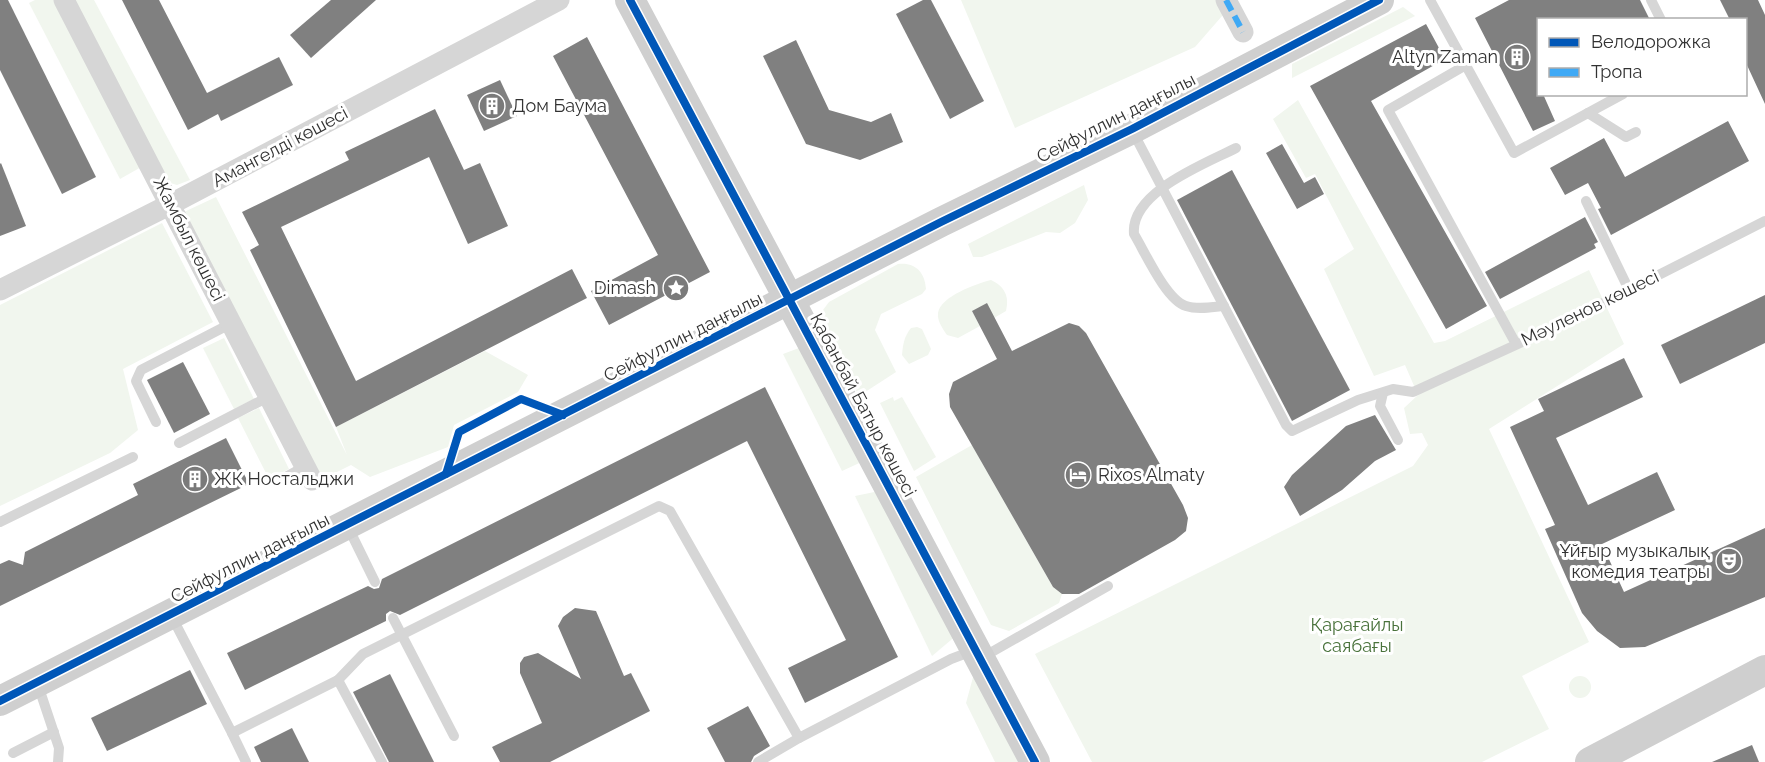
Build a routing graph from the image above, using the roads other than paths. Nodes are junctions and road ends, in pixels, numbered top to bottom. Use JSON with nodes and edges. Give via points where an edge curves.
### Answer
{"nodes":[{"id":1,"x":64,"y":0,"type":"edge"},
{"id":2,"x":559,"y":0,"type":"edge"},
{"id":3,"x":630,"y":0,"type":"edge"},
{"id":4,"x":1226,"y":0,"type":"edge"},
{"id":5,"x":1379,"y":0,"type":"edge"},
{"id":6,"x":1430,"y":0,"type":"edge"},
{"id":7,"x":1651,"y":0,"type":"edge"},
{"id":8,"x":1660,"y":18,"type":"edge"},
{"id":9,"x":1243,"y":32,"type":"dead end"},
{"id":10,"x":1466,"y":65,"type":"junction"},
{"id":11,"x":1619,"y":96,"type":"edge"},
{"id":12,"x":1588,"y":113,"type":"junction"},
{"id":13,"x":1132,"y":129,"type":"junction"},
{"id":14,"x":1636,"y":132,"type":"dead end"},
{"id":15,"x":1236,"y":148,"type":"dead end"},
{"id":16,"x":1162,"y":188,"type":"junction"},
{"id":17,"x":1586,"y":201,"type":"dead end"},
{"id":18,"x":171,"y":204,"type":"junction"},
{"id":19,"x":1765,"y":221,"type":"edge"},
{"id":20,"x":0,"y":290,"type":"edge"},
{"id":21,"x":1629,"y":290,"type":"junction"},
{"id":22,"x":790,"y":299,"type":"junction"},
{"id":23,"x":1224,"y":306,"type":"junction"},
{"id":24,"x":232,"y":323,"type":"junction"},
{"id":25,"x":1516,"y":344,"type":"junction"},
{"id":26,"x":1383,"y":393,"type":"junction"},
{"id":27,"x":270,"y":396,"type":"junction"},
{"id":28,"x":156,"y":422,"type":"dead end"},
{"id":29,"x":1398,"y":440,"type":"dead end"},
{"id":30,"x":180,"y":443,"type":"dead end"},
{"id":31,"x":133,"y":457,"type":"dead end"},
{"id":32,"x":309,"y":473,"type":"joint"},
{"id":33,"x":284,"y":478,"type":"dead end"},
{"id":34,"x":0,"y":522,"type":"edge"},
{"id":35,"x":347,"y":525,"type":"junction"},
{"id":36,"x":375,"y":582,"type":"dead end"},
{"id":37,"x":1108,"y":586,"type":"dead end"},
{"id":38,"x":171,"y":615,"type":"junction"},
{"id":39,"x":393,"y":618,"type":"dead end"},
{"id":40,"x":401,"y":635,"type":"junction"},
{"id":41,"x":978,"y":654,"type":"junction"},
{"id":42,"x":1765,"y":670,"type":"edge"},
{"id":43,"x":338,"y":680,"type":"junction"},
{"id":44,"x":38,"y":682,"type":"junction"},
{"id":45,"x":0,"y":701,"type":"edge"},
{"id":46,"x":54,"y":732,"type":"junction"},
{"id":47,"x":232,"y":733,"type":"junction"},
{"id":48,"x":454,"y":736,"type":"dead end"},
{"id":49,"x":799,"y":738,"type":"junction"},
{"id":50,"x":13,"y":753,"type":"dead end"},
{"id":51,"x":58,"y":762,"type":"edge"},
{"id":52,"x":246,"y":762,"type":"edge"},
{"id":53,"x":382,"y":762,"type":"edge"},
{"id":54,"x":758,"y":762,"type":"edge"},
{"id":55,"x":1035,"y":762,"type":"edge"},
{"id":56,"x":1590,"y":762,"type":"edge"}],
"edges":[{"from":1,"to":18,"type":"street","name":"Жамбыл көшесі"},
{"from":2,"to":18,"type":"street","name":"Амангелді көшесі"},
{"from":3,"to":22,"type":"main road","name":"Қабанбай Батыр көшесі"},
{"from":4,"to":9,"type":"street"},
{"from":5,"to":13,"type":"main road","name":"Сейфуллин даңғылы"},
{"from":6,"to":10,"type":"lane"},
{"from":7,"to":8,"type":"lane"},
{"from":10,"to":12,"type":"lane","via":[[1514,153]]},
{"from":10,"to":25,"type":"lane","via":[[1388,110]]},
{"from":11,"to":12,"type":"lane"},
{"from":12,"to":14,"type":"lane","via":[[1626,137]]},
{"from":13,"to":16,"type":"lane"},
{"from":13,"to":22,"type":"main road","name":"Сейфуллин даңғылы"},
{"from":15,"to":16,"type":"lane"},
{"from":16,"to":23,"type":"lane"},
{"from":16,"to":23,"type":"lane","via":[[1138,211],[1134,234],[1168,292],[1179,303],[1201,308]]},
{"from":17,"to":21,"type":"lane"},
{"from":18,"to":20,"type":"street","name":"Амангелді көшесі"},
{"from":18,"to":24,"type":"street","name":"Жамбыл көшесі"},
{"from":19,"to":21,"type":"lane","name":"Мәуленов көшесі"},
{"from":21,"to":25,"type":"lane","name":"Мәуленов көшесі"},
{"from":22,"to":35,"type":"main road","name":"Сейфуллин даңғылы"},
{"from":22,"to":41,"type":"main road","name":"Қабанбай Батыр көшесі"},
{"from":23,"to":26,"type":"lane","via":[[1289,429],[1296,430],[1348,403]]},
{"from":24,"to":27,"type":"street","name":"Жамбыл көшесі"},
{"from":24,"to":28,"type":"lane","via":[[141,370],[136,381]]},
{"from":25,"to":26,"type":"lane","name":"Мәуленов көшесі","via":[[1413,392],[1394,389]]},
{"from":26,"to":29,"type":"lane","via":[[1380,406]]},
{"from":27,"to":30,"type":"lane"},
{"from":27,"to":32,"type":"street","name":"Жамбыл көшесі"},
{"from":31,"to":34,"type":"lane"},
{"from":32,"to":33,"type":"lane"},
{"from":35,"to":36,"type":"lane"},
{"from":35,"to":38,"type":"main road","name":"Сейфуллин даңғылы"},
{"from":37,"to":41,"type":"lane"},
{"from":38,"to":44,"type":"main road","name":"Сейфуллин даңғылы"},
{"from":38,"to":47,"type":"lane"},
{"from":39,"to":40,"type":"lane"},
{"from":40,"to":43,"type":"lane","via":[[363,654]]},
{"from":40,"to":48,"type":"lane"},
{"from":40,"to":49,"type":"lane","via":[[665,507]]},
{"from":41,"to":49,"type":"lane","via":[[951,658]]},
{"from":41,"to":55,"type":"main road","name":"Қабанбай Батыр көшесі"},
{"from":42,"to":56,"type":"main road"},
{"from":43,"to":47,"type":"lane"},
{"from":43,"to":53,"type":"lane"},
{"from":44,"to":45,"type":"main road","name":"Сейфуллин даңғылы"},
{"from":44,"to":46,"type":"lane"},
{"from":46,"to":50,"type":"lane"},
{"from":46,"to":51,"type":"lane"},
{"from":47,"to":52,"type":"lane"},
{"from":49,"to":54,"type":"lane"}]}
